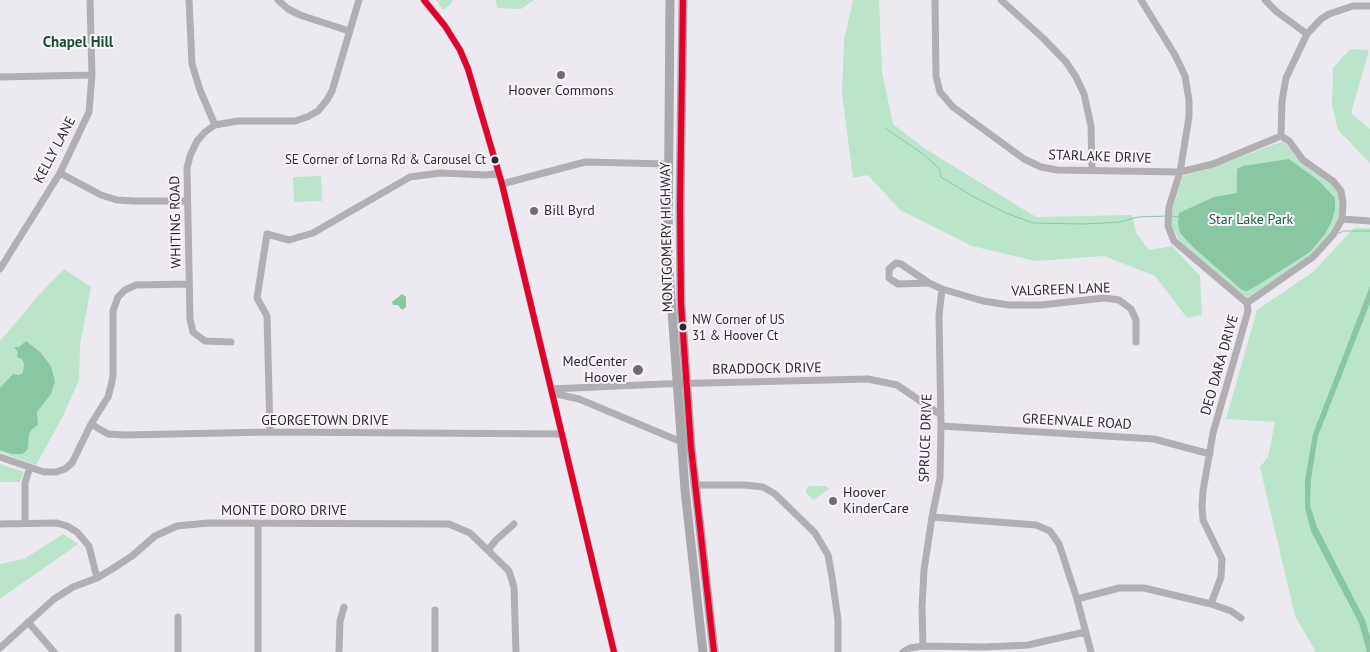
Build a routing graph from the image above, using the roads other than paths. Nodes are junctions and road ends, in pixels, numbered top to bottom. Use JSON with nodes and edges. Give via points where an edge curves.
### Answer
{"nodes":[{"id":1,"x":90,"y":0,"type":"edge"},
{"id":2,"x":190,"y":0,"type":"edge"},
{"id":3,"x":278,"y":0,"type":"edge"},
{"id":4,"x":359,"y":0,"type":"edge"},
{"id":5,"x":424,"y":0,"type":"edge"},
{"id":6,"x":670,"y":0,"type":"edge"},
{"id":7,"x":683,"y":0,"type":"edge"},
{"id":8,"x":935,"y":0,"type":"edge"},
{"id":9,"x":1001,"y":0,"type":"edge"},
{"id":10,"x":1141,"y":0,"type":"edge"},
{"id":11,"x":1265,"y":0,"type":"edge"},
{"id":12,"x":1370,"y":6,"type":"edge"},
{"id":13,"x":349,"y":31,"type":"junction"},
{"id":14,"x":1307,"y":34,"type":"junction"},
{"id":15,"x":92,"y":75,"type":"junction"},
{"id":16,"x":0,"y":77,"type":"edge"},
{"id":17,"x":215,"y":125,"type":"junction"},
{"id":18,"x":1281,"y":136,"type":"junction"},
{"id":19,"x":668,"y":164,"type":"junction"},
{"id":20,"x":1092,"y":170,"type":"junction"},
{"id":21,"x":1180,"y":172,"type":"junction"},
{"id":22,"x":60,"y":173,"type":"junction"},
{"id":23,"x":499,"y":173,"type":"junction"},
{"id":24,"x":502,"y":184,"type":"junction"},
{"id":25,"x":187,"y":201,"type":"junction"},
{"id":26,"x":1342,"y":219,"type":"junction"},
{"id":27,"x":1370,"y":221,"type":"edge"},
{"id":28,"x":0,"y":269,"type":"edge"},
{"id":29,"x":928,"y":283,"type":"junction"},
{"id":30,"x":189,"y":284,"type":"junction"},
{"id":31,"x":942,"y":289,"type":"junction"},
{"id":32,"x":1248,"y":303,"type":"junction"},
{"id":33,"x":231,"y":342,"type":"dead end"},
{"id":34,"x":1136,"y":342,"type":"dead end"},
{"id":35,"x":676,"y":383,"type":"junction"},
{"id":36,"x":687,"y":383,"type":"junction"},
{"id":37,"x":551,"y":391,"type":"junction"},
{"id":38,"x":941,"y":415,"type":"junction"},
{"id":39,"x":92,"y":424,"type":"junction"},
{"id":40,"x":941,"y":426,"type":"junction"},
{"id":41,"x":270,"y":432,"type":"junction"},
{"id":42,"x":561,"y":434,"type":"junction"},
{"id":43,"x":680,"y":441,"type":"junction"},
{"id":44,"x":691,"y":447,"type":"junction"},
{"id":45,"x":1210,"y":454,"type":"junction"},
{"id":46,"x":0,"y":457,"type":"edge"},
{"id":47,"x":30,"y":467,"type":"junction"},
{"id":48,"x":696,"y":485,"type":"junction"},
{"id":49,"x":932,"y":517,"type":"junction"},
{"id":50,"x":25,"y":523,"type":"junction"},
{"id":51,"x":0,"y":524,"type":"edge"},
{"id":52,"x":258,"y":524,"type":"junction"},
{"id":53,"x":514,"y":524,"type":"dead end"},
{"id":54,"x":488,"y":550,"type":"junction"},
{"id":55,"x":97,"y":578,"type":"junction"},
{"id":56,"x":1077,"y":599,"type":"junction"},
{"id":57,"x":1211,"y":604,"type":"junction"},
{"id":58,"x":344,"y":607,"type":"dead end"},
{"id":59,"x":435,"y":610,"type":"dead end"},
{"id":60,"x":178,"y":617,"type":"dead end"},
{"id":61,"x":1241,"y":618,"type":"dead end"},
{"id":62,"x":28,"y":622,"type":"junction"},
{"id":63,"x":1085,"y":632,"type":"junction"},
{"id":64,"x":923,"y":646,"type":"junction"},
{"id":65,"x":0,"y":648,"type":"edge"},
{"id":66,"x":955,"y":649,"type":"edge"},
{"id":67,"x":54,"y":652,"type":"edge"},
{"id":68,"x":178,"y":652,"type":"edge"},
{"id":69,"x":258,"y":652,"type":"edge"},
{"id":70,"x":339,"y":652,"type":"edge"},
{"id":71,"x":435,"y":652,"type":"edge"},
{"id":72,"x":516,"y":652,"type":"edge"},
{"id":73,"x":614,"y":652,"type":"edge"},
{"id":74,"x":702,"y":652,"type":"edge"},
{"id":75,"x":714,"y":652,"type":"edge"},
{"id":76,"x":838,"y":652,"type":"edge"},
{"id":77,"x":903,"y":652,"type":"edge"},
{"id":78,"x":1091,"y":652,"type":"edge"}],
"edges":[{"from":1,"to":15,"type":"street","name":"KELLY LANE"},
{"from":2,"to":17,"type":"street","via":[[192,64]]},
{"from":3,"to":13,"type":"street","via":[[300,15]]},
{"from":4,"to":13,"type":"street"},
{"from":5,"to":23,"type":"street","via":[[445,26],[467,64]]},
{"from":6,"to":19,"type":"main road","name":"MONTGOMERY HIGHWAY"},
{"from":7,"to":36,"type":"main road","name":"MONTGOMERY HIGHWAY","via":[[680,216],[681,304]]},
{"from":8,"to":20,"type":"street","name":"STARLAKE DRIVE","via":[[936,76],[940,92],[953,107],[1024,159],[1041,167]]},
{"from":9,"to":20,"type":"street","via":[[1044,39],[1076,77],[1084,94],[1091,126]]},
{"from":10,"to":21,"type":"street","via":[[1185,76],[1189,117]]},
{"from":11,"to":14,"type":"street"},
{"from":12,"to":14,"type":"street","via":[[1353,6],[1329,14]]},
{"from":13,"to":17,"type":"street","via":[[332,91],[318,111],[294,120],[238,121]]},
{"from":14,"to":18,"type":"street","via":[[1286,78]]},
{"from":15,"to":16,"type":"street"},
{"from":15,"to":22,"type":"street","name":"KELLY LANE","via":[[89,112]]},
{"from":17,"to":25,"type":"street","name":"WHITING ROAD","via":[[201,136],[190,156]]},
{"from":18,"to":21,"type":"street","name":"STARLAKE DRIVE","via":[[1213,164]]},
{"from":18,"to":26,"type":"street","via":[[1289,141],[1303,160],[1332,180],[1341,191]]},
{"from":19,"to":24,"type":"street","via":[[585,162]]},
{"from":19,"to":35,"type":"main road","name":"MONTGOMERY HIGHWAY","via":[[668,256]]},
{"from":20,"to":21,"type":"street","name":"STARLAKE DRIVE"},
{"from":21,"to":32,"type":"street","via":[[1169,207],[1168,226],[1174,242]]},
{"from":22,"to":25,"type":"street","via":[[100,195],[117,200]]},
{"from":22,"to":28,"type":"street","name":"KELLY LANE"},
{"from":23,"to":24,"type":"street"},
{"from":23,"to":41,"type":"street","via":[[440,173],[410,177],[313,233],[290,240],[267,234],[257,298],[267,316]]},
{"from":24,"to":37,"type":"street"},
{"from":25,"to":30,"type":"street","name":"WHITING ROAD"},
{"from":26,"to":27,"type":"street"},
{"from":26,"to":32,"type":"street","name":"DEO DARA DRIVE","via":[[1333,235],[1313,257]]},
{"from":29,"to":29,"type":"street","name":"VALGREEN LANE","via":[[901,264],[889,269],[890,278],[898,284]]},
{"from":29,"to":31,"type":"street","name":"VALGREEN LANE"},
{"from":30,"to":33,"type":"street","name":"WHITING ROAD","via":[[193,332],[205,341]]},
{"from":30,"to":39,"type":"street","via":[[136,285],[118,297],[113,311],[111,386]]},
{"from":31,"to":34,"type":"street","name":"VALGREEN LANE","via":[[1009,305],[1104,298],[1119,300],[1131,309],[1136,320]]},
{"from":31,"to":38,"type":"street","name":"SPRUCE DRIVE","via":[[938,316]]},
{"from":32,"to":45,"type":"street","name":"DEO DARA DRIVE"},
{"from":35,"to":36,"type":"street","name":"BRADDOCK DRIVE"},
{"from":35,"to":37,"type":"street","name":"BRADDOCK DRIVE"},
{"from":35,"to":43,"type":"main road","name":"MONTGOMERY HIGHWAY"},
{"from":36,"to":38,"type":"street","name":"BRADDOCK DRIVE","via":[[868,379],[897,385]]},
{"from":36,"to":44,"type":"main road","name":"MONTGOMERY HIGHWAY"},
{"from":37,"to":42,"type":"street"},
{"from":37,"to":43,"type":"street","via":[[584,401]]},
{"from":38,"to":40,"type":"street","name":"SPRUCE DRIVE"},
{"from":39,"to":41,"type":"street","name":"GEORGETOWN DRIVE","via":[[108,434],[125,436]]},
{"from":39,"to":47,"type":"street","via":[[65,469],[44,472]]},
{"from":40,"to":45,"type":"street","name":"GREENVALE ROAD","via":[[1154,439]]},
{"from":40,"to":49,"type":"street","name":"SPRUCE DRIVE","via":[[940,478]]},
{"from":41,"to":42,"type":"street","name":"GEORGETOWN DRIVE"},
{"from":42,"to":73,"type":"street"},
{"from":43,"to":44,"type":"street"},
{"from":43,"to":74,"type":"main road","name":"MONTGOMERY HIGHWAY"},
{"from":44,"to":48,"type":"main road","name":"MONTGOMERY HIGHWAY"},
{"from":45,"to":57,"type":"street","name":"DEO DARA DRIVE","via":[[1203,520],[1220,555],[1222,570]]},
{"from":46,"to":47,"type":"street"},
{"from":47,"to":50,"type":"street","via":[[25,483]]},
{"from":48,"to":75,"type":"main road","name":"MONTGOMERY HIGHWAY"},
{"from":48,"to":76,"type":"street","via":[[763,487],[815,533],[826,550],[831,570],[838,620]]},
{"from":49,"to":56,"type":"street","via":[[1046,528],[1059,544]]},
{"from":49,"to":64,"type":"street","name":"SPRUCE DRIVE","via":[[924,570]]},
{"from":50,"to":51,"type":"street"},
{"from":50,"to":55,"type":"street","via":[[57,523],[77,532],[89,546]]},
{"from":52,"to":54,"type":"street","name":"MONTE DORO DRIVE","via":[[449,524],[470,533]]},
{"from":52,"to":55,"type":"street","name":"MONTE DORO DRIVE","via":[[177,526],[155,536],[132,556]]},
{"from":52,"to":69,"type":"street"},
{"from":53,"to":54,"type":"street"},
{"from":54,"to":72,"type":"street","name":"MONTE DORO DRIVE","via":[[509,572],[514,587]]},
{"from":55,"to":62,"type":"street","name":"MONTE DORO DRIVE","via":[[54,599]]},
{"from":56,"to":57,"type":"street","via":[[1118,588],[1144,588]]},
{"from":56,"to":63,"type":"street"},
{"from":57,"to":61,"type":"street"},
{"from":58,"to":70,"type":"street"},
{"from":59,"to":71,"type":"street"},
{"from":60,"to":68,"type":"street"},
{"from":62,"to":65,"type":"street","name":"MONTE DORO DRIVE"},
{"from":62,"to":67,"type":"street"},
{"from":63,"to":66,"type":"street","via":[[1028,645]]},
{"from":63,"to":78,"type":"street"},
{"from":64,"to":66,"type":"street"},
{"from":64,"to":77,"type":"street"}]}
